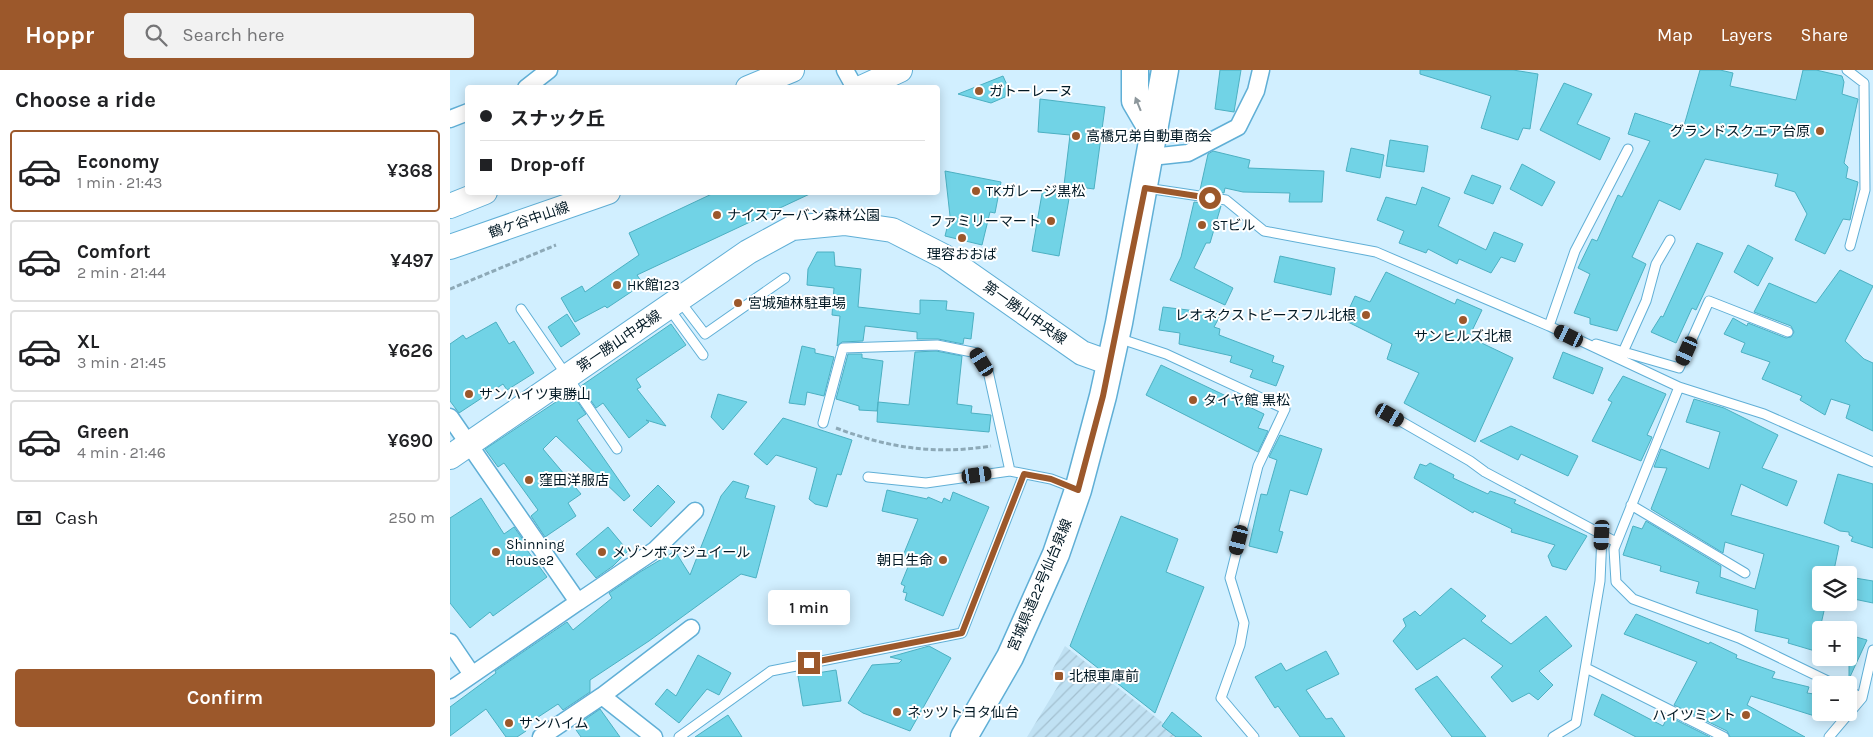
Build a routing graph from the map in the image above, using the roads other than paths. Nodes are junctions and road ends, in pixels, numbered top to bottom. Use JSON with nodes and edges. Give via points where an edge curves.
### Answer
{"nodes":[{"id":1,"x":549,"y":70,"type":"edge"},
{"id":2,"x":792,"y":70,"type":"edge"},
{"id":3,"x":845,"y":70,"type":"edge"},
{"id":4,"x":900,"y":70,"type":"edge"},
{"id":5,"x":1135,"y":70,"type":"edge"},
{"id":6,"x":1166,"y":70,"type":"edge"},
{"id":7,"x":1261,"y":70,"type":"edge"},
{"id":8,"x":1847,"y":70,"type":"edge"},
{"id":9,"x":530,"y":85,"type":"edge"},
{"id":10,"x":755,"y":85,"type":"edge"},
{"id":11,"x":853,"y":85,"type":"edge"},
{"id":12,"x":867,"y":85,"type":"edge"},
{"id":13,"x":465,"y":113,"type":"edge"},
{"id":14,"x":450,"y":119,"type":"edge"},
{"id":15,"x":1153,"y":146,"type":"junction"},
{"id":16,"x":1628,"y":149,"type":"dead end"},
{"id":17,"x":1145,"y":188,"type":"junction"},
{"id":18,"x":478,"y":195,"type":"edge"},
{"id":19,"x":599,"y":195,"type":"edge"},
{"id":20,"x":450,"y":206,"type":"edge"},
{"id":21,"x":1670,"y":240,"type":"dead end"},
{"id":22,"x":1850,"y":246,"type":"dead end"},
{"id":23,"x":450,"y":247,"type":"edge"},
{"id":24,"x":784,"y":278,"type":"dead end"},
{"id":25,"x":673,"y":303,"type":"junction"},
{"id":26,"x":521,"y":309,"type":"dead end"},
{"id":27,"x":1549,"y":326,"type":"junction"},
{"id":28,"x":1788,"y":332,"type":"dead end"},
{"id":29,"x":1569,"y":336,"type":"junction"},
{"id":30,"x":1115,"y":337,"type":"junction"},
{"id":31,"x":1623,"y":352,"type":"junction"},
{"id":32,"x":703,"y":355,"type":"dead end"},
{"id":33,"x":1110,"y":363,"type":"junction"},
{"id":34,"x":567,"y":376,"type":"junction"},
{"id":35,"x":1679,"y":387,"type":"junction"},
{"id":36,"x":1390,"y":415,"type":"dead end"},
{"id":37,"x":450,"y":417,"type":"edge"},
{"id":38,"x":823,"y":423,"type":"road end"},
{"id":39,"x":617,"y":449,"type":"dead end"},
{"id":40,"x":459,"y":451,"type":"edge"},
{"id":41,"x":1873,"y":462,"type":"edge"},
{"id":42,"x":1010,"y":471,"type":"junction"},
{"id":43,"x":1024,"y":474,"type":"junction"},
{"id":44,"x":868,"y":477,"type":"dead end"},
{"id":45,"x":1078,"y":490,"type":"junction"},
{"id":46,"x":1631,"y":505,"type":"junction"},
{"id":47,"x":695,"y":511,"type":"dead end"},
{"id":48,"x":1602,"y":535,"type":"junction"},
{"id":49,"x":1616,"y":542,"type":"junction"},
{"id":50,"x":1745,"y":573,"type":"dead end"},
{"id":51,"x":578,"y":602,"type":"junction"},
{"id":52,"x":691,"y":628,"type":"dead end"},
{"id":53,"x":450,"y":642,"type":"edge"},
{"id":54,"x":1873,"y":650,"type":"edge"},
{"id":55,"x":1586,"y":668,"type":"junction"},
{"id":56,"x":471,"y":673,"type":"junction"},
{"id":57,"x":1817,"y":676,"type":"edge"},
{"id":58,"x":450,"y":690,"type":"edge"},
{"id":59,"x":1857,"y":695,"type":"edge"},
{"id":60,"x":602,"y":696,"type":"junction"},
{"id":61,"x":1862,"y":698,"type":"junction"},
{"id":62,"x":541,"y":737,"type":"edge"},
{"id":63,"x":654,"y":737,"type":"edge"},
{"id":64,"x":679,"y":737,"type":"edge"},
{"id":65,"x":964,"y":737,"type":"edge"},
{"id":66,"x":1254,"y":737,"type":"edge"},
{"id":67,"x":1553,"y":737,"type":"edge"},
{"id":68,"x":1724,"y":737,"type":"edge"},
{"id":69,"x":1830,"y":737,"type":"edge"}],
"edges":[{"from":1,"to":9,"type":"street"},
{"from":2,"to":10,"type":"street"},
{"from":3,"to":11,"type":"street"},
{"from":4,"to":12,"type":"street"},
{"from":15,"to":5,"type":"main road","one_way":true,"via":[[1135,102]]},
{"from":6,"to":15,"type":"main road","name":"宮城県道22号仙台泉線"},
{"from":7,"to":15,"type":"street","via":[[1256,92],[1238,127],[1188,153]]},
{"from":8,"to":22,"type":"lane","via":[[1864,83],[1865,190]]},
{"from":13,"to":14,"type":"street"},
{"from":15,"to":17,"type":"main road","name":"宮城県道22号仙台泉線"},
{"from":16,"to":27,"type":"lane","via":[[1575,251]]},
{"from":17,"to":27,"type":"lane","via":[[1226,200],[1264,230],[1376,252]]},
{"from":17,"to":30,"type":"main road","name":"宮城県道22号仙台泉線"},
{"from":18,"to":20,"type":"street"},
{"from":19,"to":23,"type":"street","name":"鶴ケ谷中山線"},
{"from":21,"to":31,"type":"lane","via":[[1656,264],[1646,300]]},
{"from":24,"to":25,"type":"lane","via":[[705,334]]},
{"from":25,"to":32,"type":"lane"},
{"from":25,"to":33,"type":"street","name":"第一勝山中央線","via":[[748,252],[792,228],[844,222],[892,230],[945,257],[1082,353]]},
{"from":25,"to":34,"type":"street","name":"第一勝山中央線"},
{"from":26,"to":34,"type":"lane"},
{"from":27,"to":29,"type":"lane"},
{"from":28,"to":31,"type":"lane","via":[[1709,301],[1680,368]]},
{"from":29,"to":31,"type":"lane"},
{"from":29,"to":35,"type":"lane"},
{"from":30,"to":33,"type":"main road","name":"宮城県道22号仙台泉線"},
{"from":30,"to":66,"type":"lane","via":[[1166,354],[1285,409],[1258,466],[1230,578],[1244,623],[1240,645],[1221,698]]},
{"from":33,"to":45,"type":"main road","name":"宮城県道22号仙台泉線"},
{"from":34,"to":39,"type":"lane"},
{"from":34,"to":40,"type":"street","name":"第一勝山中央線"},
{"from":35,"to":41,"type":"lane","via":[[1764,414]]},
{"from":35,"to":46,"type":"lane"},
{"from":36,"to":48,"type":"lane","via":[[1485,472]]},
{"from":37,"to":40,"type":"street"},
{"from":38,"to":42,"type":"lane","via":[[843,348],[937,345],[977,353],[988,371]]},
{"from":40,"to":51,"type":"street"},
{"from":42,"to":43,"type":"lane"},
{"from":42,"to":44,"type":"lane","via":[[926,483]]},
{"from":43,"to":45,"type":"lane","via":[[1051,479]]},
{"from":43,"to":64,"type":"lane","via":[[962,633],[771,671]]},
{"from":45,"to":65,"type":"main road","name":"宮城県道22号仙台泉線","via":[[1056,554],[1010,657]]},
{"from":46,"to":49,"type":"lane"},
{"from":46,"to":50,"type":"lane"},
{"from":47,"to":51,"type":"street","via":[[655,550]]},
{"from":48,"to":49,"type":"lane"},
{"from":48,"to":55,"type":"lane","via":[[1600,581]]},
{"from":49,"to":57,"type":"lane","via":[[1616,582],[1633,599],[1739,638]]},
{"from":51,"to":56,"type":"street"},
{"from":52,"to":60,"type":"street"},
{"from":53,"to":56,"type":"street"},
{"from":54,"to":61,"type":"lane"},
{"from":55,"to":67,"type":"lane","via":[[1576,723]]},
{"from":55,"to":68,"type":"lane"},
{"from":56,"to":58,"type":"street"},
{"from":59,"to":61,"type":"lane"},
{"from":60,"to":62,"type":"street"},
{"from":60,"to":63,"type":"street"},
{"from":61,"to":69,"type":"lane"}]}
